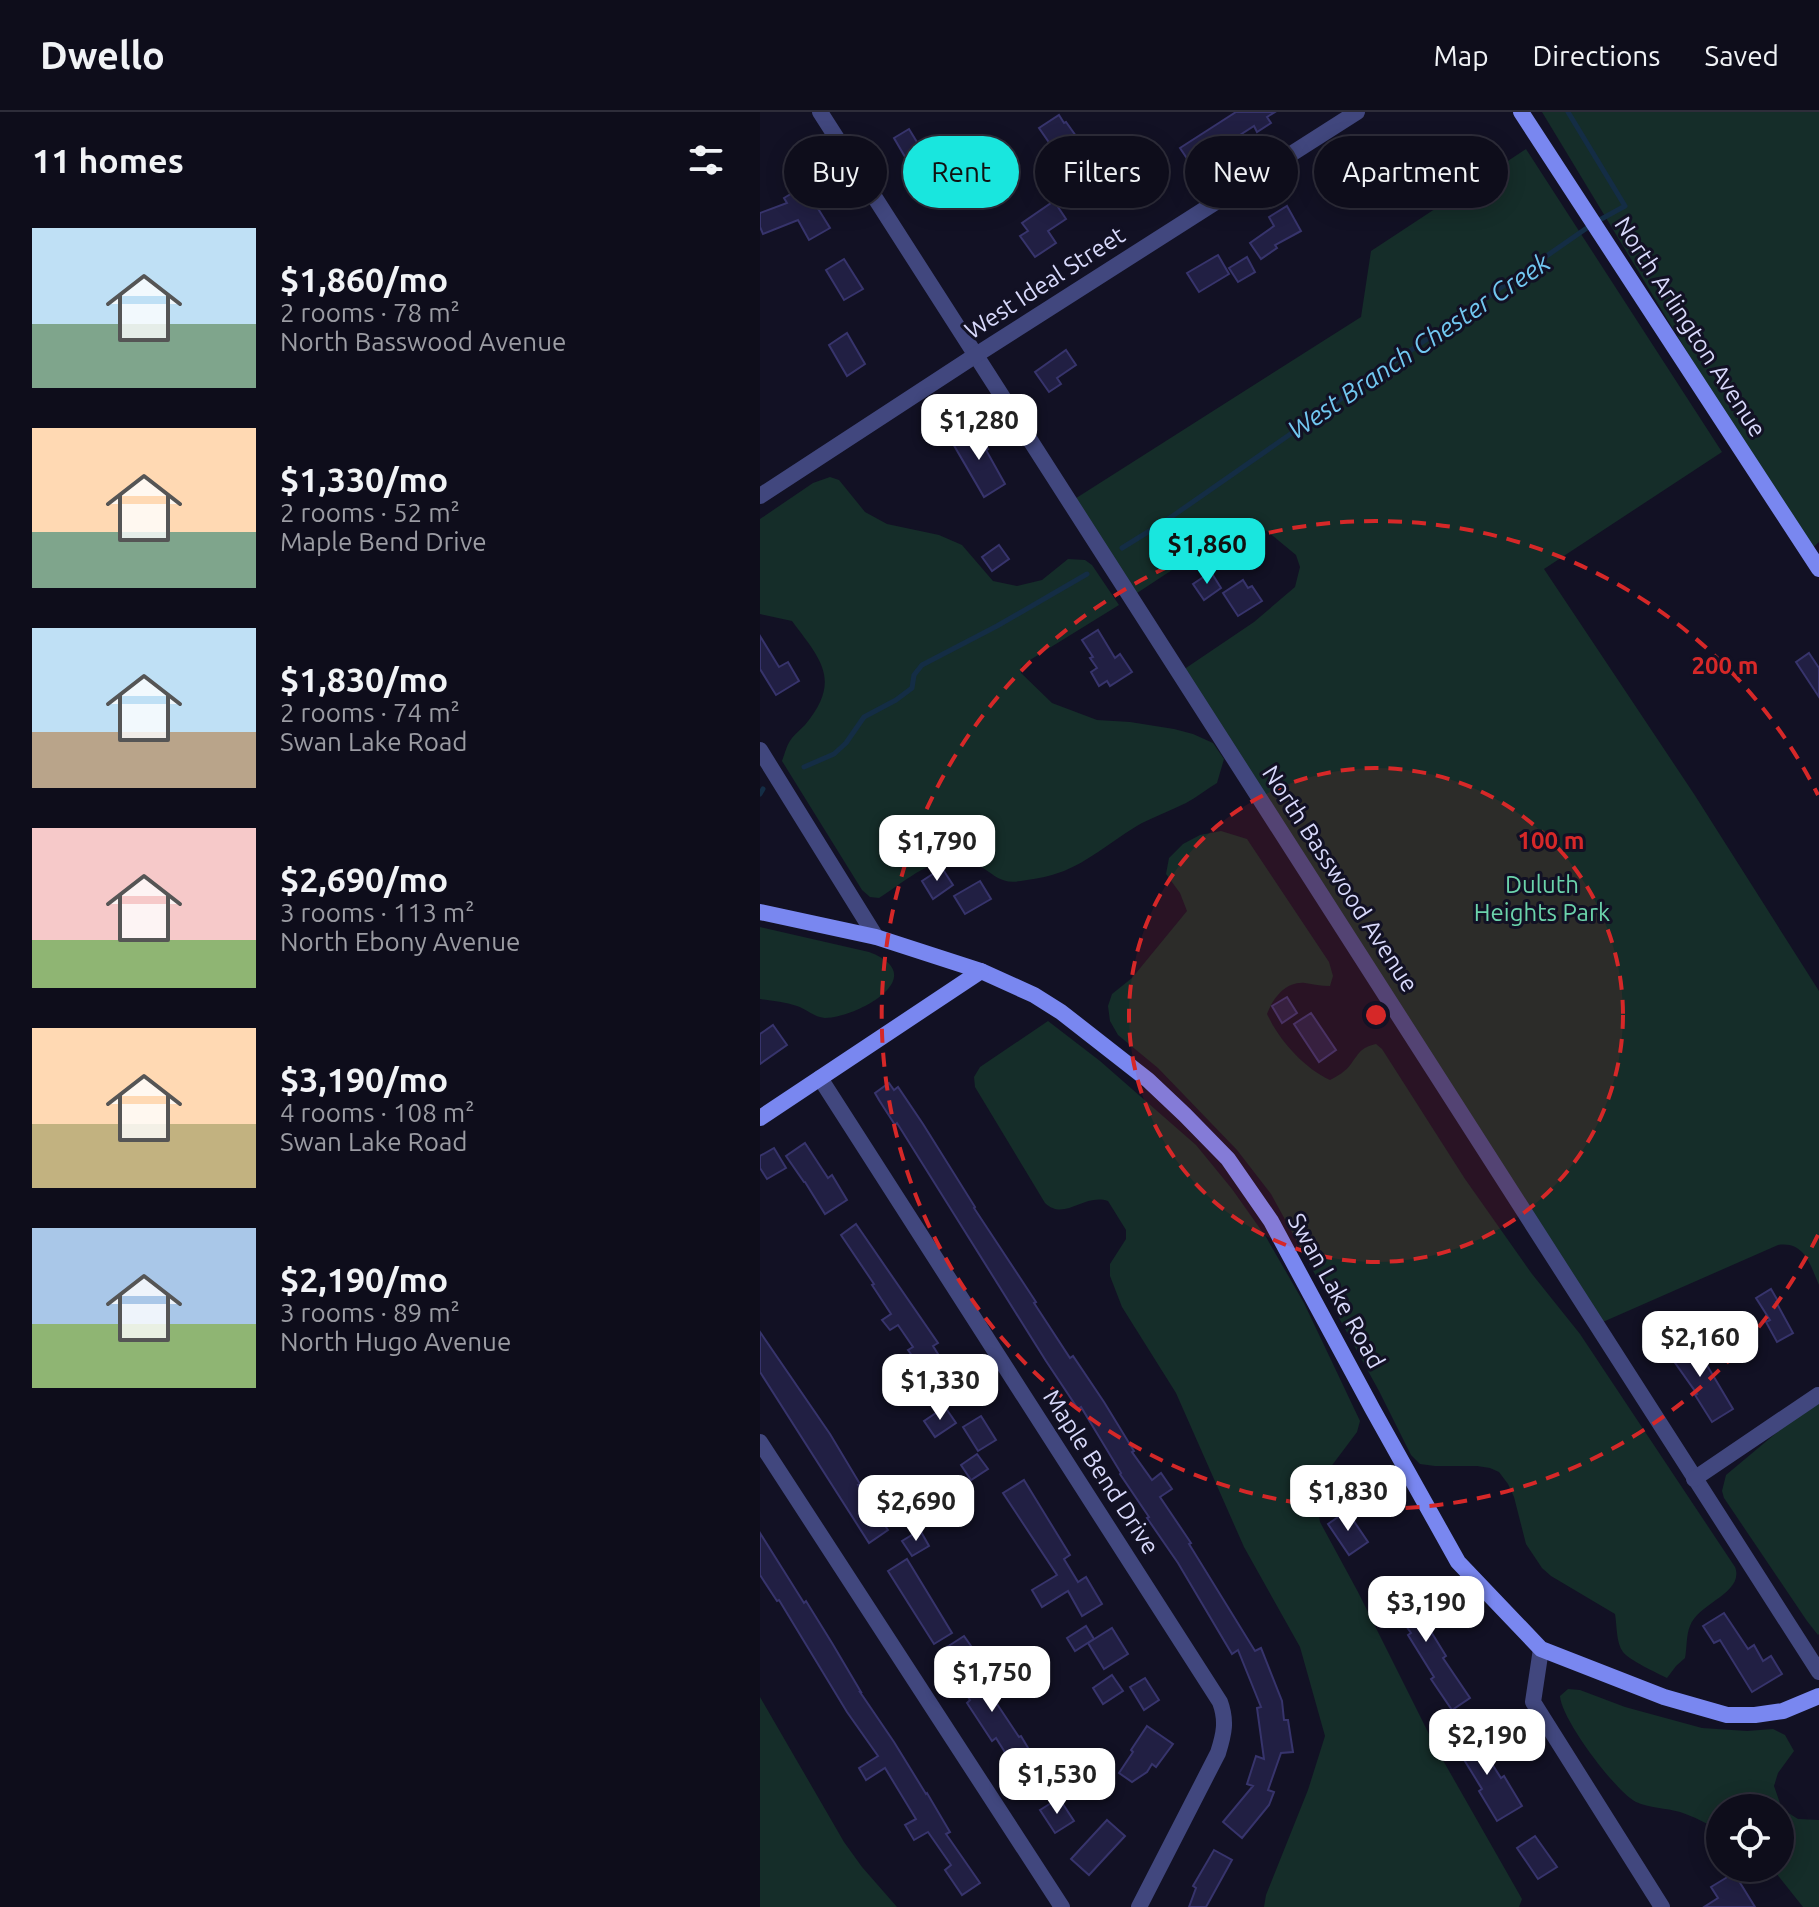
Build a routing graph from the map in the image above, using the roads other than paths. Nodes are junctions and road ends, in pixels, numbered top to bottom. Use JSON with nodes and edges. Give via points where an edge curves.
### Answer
{"nodes":[{"id":1,"x":820,"y":112,"type":"edge"},
{"id":2,"x":1357,"y":112,"type":"edge"},
{"id":3,"x":1521,"y":112,"type":"edge"},
{"id":4,"x":976,"y":355,"type":"junction"},
{"id":5,"x":760,"y":496,"type":"edge"},
{"id":6,"x":1819,"y":569,"type":"edge"},
{"id":7,"x":760,"y":750,"type":"edge"},
{"id":8,"x":760,"y":912,"type":"edge"},
{"id":9,"x":876,"y":937,"type":"junction"},
{"id":10,"x":981,"y":971,"type":"junction"},
{"id":11,"x":820,"y":1078,"type":"junction"},
{"id":12,"x":760,"y":1118,"type":"edge"},
{"id":13,"x":1818,"y":1395,"type":"edge"},
{"id":14,"x":760,"y":1442,"type":"edge"},
{"id":15,"x":1694,"y":1479,"type":"junction"},
{"id":16,"x":1541,"y":1649,"type":"junction"},
{"id":17,"x":1816,"y":1661,"type":"edge"},
{"id":18,"x":1819,"y":1696,"type":"edge"},
{"id":19,"x":1062,"y":1907,"type":"edge"},
{"id":20,"x":1139,"y":1907,"type":"edge"},
{"id":21,"x":1662,"y":1907,"type":"edge"}],
"edges":[{"from":1,"to":4,"type":"street","name":"North Basswood Avenue"},
{"from":2,"to":4,"type":"street","name":"West Ideal Street"},
{"from":3,"to":6,"type":"street","name":"North Arlington Avenue"},
{"from":4,"to":5,"type":"street","name":"West Ideal Street"},
{"from":4,"to":15,"type":"street","name":"North Basswood Avenue"},
{"from":7,"to":9,"type":"street"},
{"from":8,"to":9,"type":"street","name":"Swan Lake Road"},
{"from":9,"to":10,"type":"street","name":"Swan Lake Road"},
{"from":10,"to":11,"type":"street"},
{"from":10,"to":16,"type":"street","name":"Swan Lake Road","via":[[1061,1012],[1148,1080],[1228,1159],[1271,1221],[1458,1562]]},
{"from":11,"to":12,"type":"street"},
{"from":11,"to":20,"type":"street","name":"Maple Bend Drive","via":[[1224,1714],[1218,1753]]},
{"from":13,"to":15,"type":"street"},
{"from":14,"to":19,"type":"street"},
{"from":15,"to":17,"type":"street","name":"North Basswood Avenue"},
{"from":16,"to":18,"type":"street","name":"Swan Lake Road","via":[[1664,1697],[1727,1715],[1783,1711]]},
{"from":16,"to":21,"type":"street","via":[[1533,1702]]}]}
